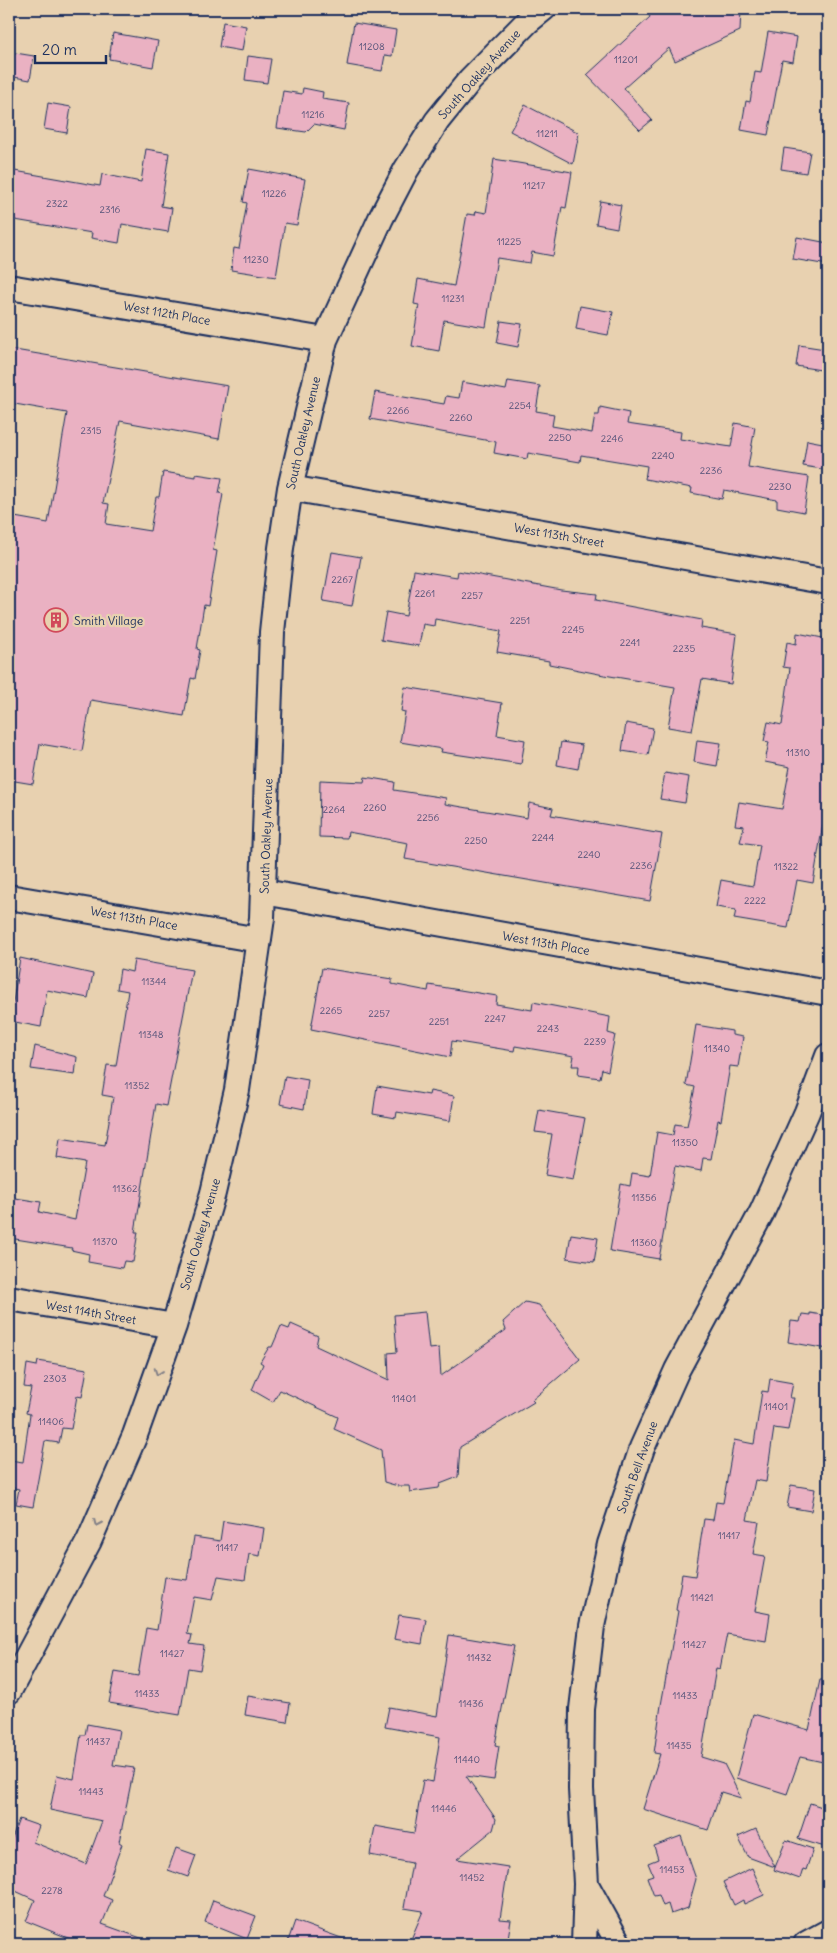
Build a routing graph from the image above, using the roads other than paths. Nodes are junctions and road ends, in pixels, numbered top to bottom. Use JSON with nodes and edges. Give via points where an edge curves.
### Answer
{"nodes":[{"id":1,"x":533,"y":13,"type":"edge"},
{"id":2,"x":9,"y":287,"type":"edge"},
{"id":3,"x":325,"y":340,"type":"junction"},
{"id":4,"x":290,"y":488,"type":"junction"},
{"id":5,"x":828,"y":582,"type":"edge"},
{"id":6,"x":264,"y":892,"type":"junction"},
{"id":7,"x":9,"y":897,"type":"edge"},
{"id":8,"x":259,"y":940,"type":"junction"},
{"id":9,"x":828,"y":993,"type":"edge"},
{"id":10,"x":828,"y":1056,"type":"edge"},
{"id":11,"x":9,"y":1298,"type":"edge"},
{"id":12,"x":174,"y":1326,"type":"junction"},
{"id":13,"x":9,"y":1691,"type":"edge"},
{"id":14,"x":586,"y":1884,"type":"junction"},
{"id":15,"x":828,"y":1932,"type":"edge"},
{"id":16,"x":584,"y":1944,"type":"edge"},
{"id":17,"x":619,"y":1944,"type":"edge"},
{"id":18,"x":806,"y":1944,"type":"edge"}],
"edges":[{"from":1,"to":3,"type":"street","name":"South Oakley Avenue","via":[[470,80],[437,121],[381,218]]},
{"from":2,"to":3,"type":"street","name":"West 112th Place"},
{"from":3,"to":4,"type":"street","name":"South Oakley Avenue"},
{"from":4,"to":5,"type":"street","name":"West 113th Street"},
{"from":4,"to":6,"type":"street","name":"South Oakley Avenue","via":[[272,632]]},
{"from":6,"to":8,"type":"street","name":"South Oakley Avenue"},
{"from":6,"to":9,"type":"street","name":"West 113th Place"},
{"from":7,"to":8,"type":"street","name":"West 113th Place"},
{"from":8,"to":12,"type":"street","name":"South Oakley Avenue","via":[[237,1090],[213,1193]]},
{"from":10,"to":14,"type":"street","name":"South Bell Avenue","via":[[762,1212],[677,1370],[642,1448],[610,1544],[592,1626],[582,1709],[581,1789]]},
{"from":11,"to":12,"type":"street","name":"West 114th Street"},
{"from":12,"to":13,"type":"street","name":"South Oakley Avenue","one_way":true,"via":[[135,1435],[89,1541]]},
{"from":14,"to":16,"type":"street","name":"South Bell Avenue"},
{"from":14,"to":17,"type":"street","name":"South Bell Avenue"},
{"from":15,"to":18,"type":"street"}]}
